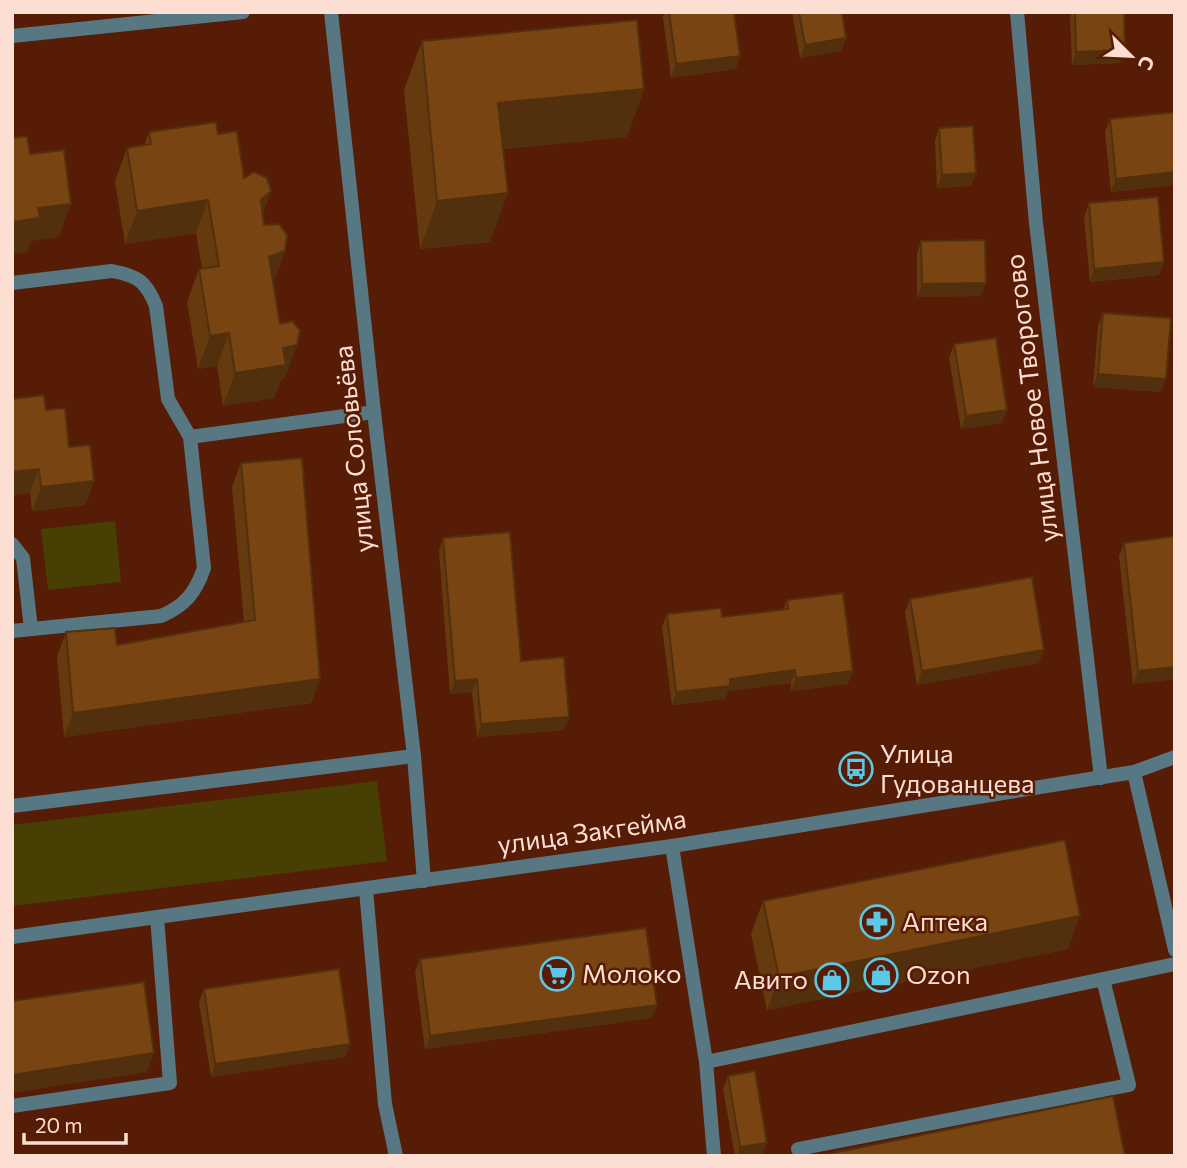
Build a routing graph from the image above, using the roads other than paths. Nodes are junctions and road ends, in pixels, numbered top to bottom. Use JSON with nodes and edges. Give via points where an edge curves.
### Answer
{"nodes":[{"id":1,"x":243,"y":12,"type":"edge"},
{"id":2,"x":331,"y":12,"type":"edge"},
{"id":3,"x":1017,"y":12,"type":"edge"},
{"id":4,"x":12,"y":36,"type":"edge"},
{"id":5,"x":12,"y":283,"type":"edge"},
{"id":6,"x":374,"y":412,"type":"junction"},
{"id":7,"x":190,"y":437,"type":"junction"},
{"id":8,"x":12,"y":544,"type":"edge"},
{"id":9,"x":31,"y":629,"type":"junction"},
{"id":10,"x":12,"y":631,"type":"edge"},
{"id":11,"x":414,"y":756,"type":"junction"},
{"id":12,"x":1175,"y":757,"type":"edge"},
{"id":13,"x":1133,"y":772,"type":"junction"},
{"id":14,"x":1101,"y":778,"type":"junction"},
{"id":15,"x":12,"y":806,"type":"edge"},
{"id":16,"x":672,"y":846,"type":"junction"},
{"id":17,"x":424,"y":881,"type":"junction"},
{"id":18,"x":366,"y":890,"type":"junction"},
{"id":19,"x":157,"y":917,"type":"junction"},
{"id":20,"x":12,"y":937,"type":"edge"},
{"id":21,"x":1175,"y":950,"type":"edge"},
{"id":22,"x":1175,"y":964,"type":"edge"},
{"id":23,"x":1103,"y":979,"type":"junction"},
{"id":24,"x":706,"y":1062,"type":"junction"},
{"id":25,"x":12,"y":1106,"type":"edge"},
{"id":26,"x":798,"y":1149,"type":"dead end"},
{"id":27,"x":396,"y":1156,"type":"edge"},
{"id":28,"x":714,"y":1156,"type":"edge"}],
"edges":[{"from":1,"to":4,"type":"street"},
{"from":2,"to":6,"type":"street","name":"улица Соловьёва"},
{"from":3,"to":14,"type":"street","name":"улица Новое Творогово","via":[[1036,223]]},
{"from":5,"to":7,"type":"street","via":[[113,271],[141,280],[156,306],[168,399]]},
{"from":6,"to":7,"type":"street"},
{"from":6,"to":11,"type":"street","name":"улица Соловьёва"},
{"from":7,"to":9,"type":"street","via":[[204,568],[188,599],[161,616]]},
{"from":8,"to":9,"type":"street","via":[[23,558]]},
{"from":9,"to":10,"type":"street"},
{"from":11,"to":15,"type":"street"},
{"from":11,"to":17,"type":"street","name":"улица Соловьёва"},
{"from":12,"to":13,"type":"street","name":"улица Закгейма"},
{"from":13,"to":14,"type":"street","name":"улица Закгейма"},
{"from":13,"to":21,"type":"street"},
{"from":14,"to":16,"type":"street","name":"улица Закгейма"},
{"from":16,"to":17,"type":"street","name":"улица Закгейма"},
{"from":16,"to":24,"type":"street"},
{"from":17,"to":18,"type":"street","name":"улица Закгейма"},
{"from":18,"to":19,"type":"street","name":"улица Закгейма"},
{"from":18,"to":27,"type":"street","via":[[385,1104]]},
{"from":19,"to":20,"type":"street","name":"улица Закгейма"},
{"from":19,"to":25,"type":"street","via":[[170,1083]]},
{"from":22,"to":23,"type":"street"},
{"from":23,"to":24,"type":"street"},
{"from":23,"to":26,"type":"street","via":[[1129,1085]]},
{"from":24,"to":28,"type":"street"}]}
